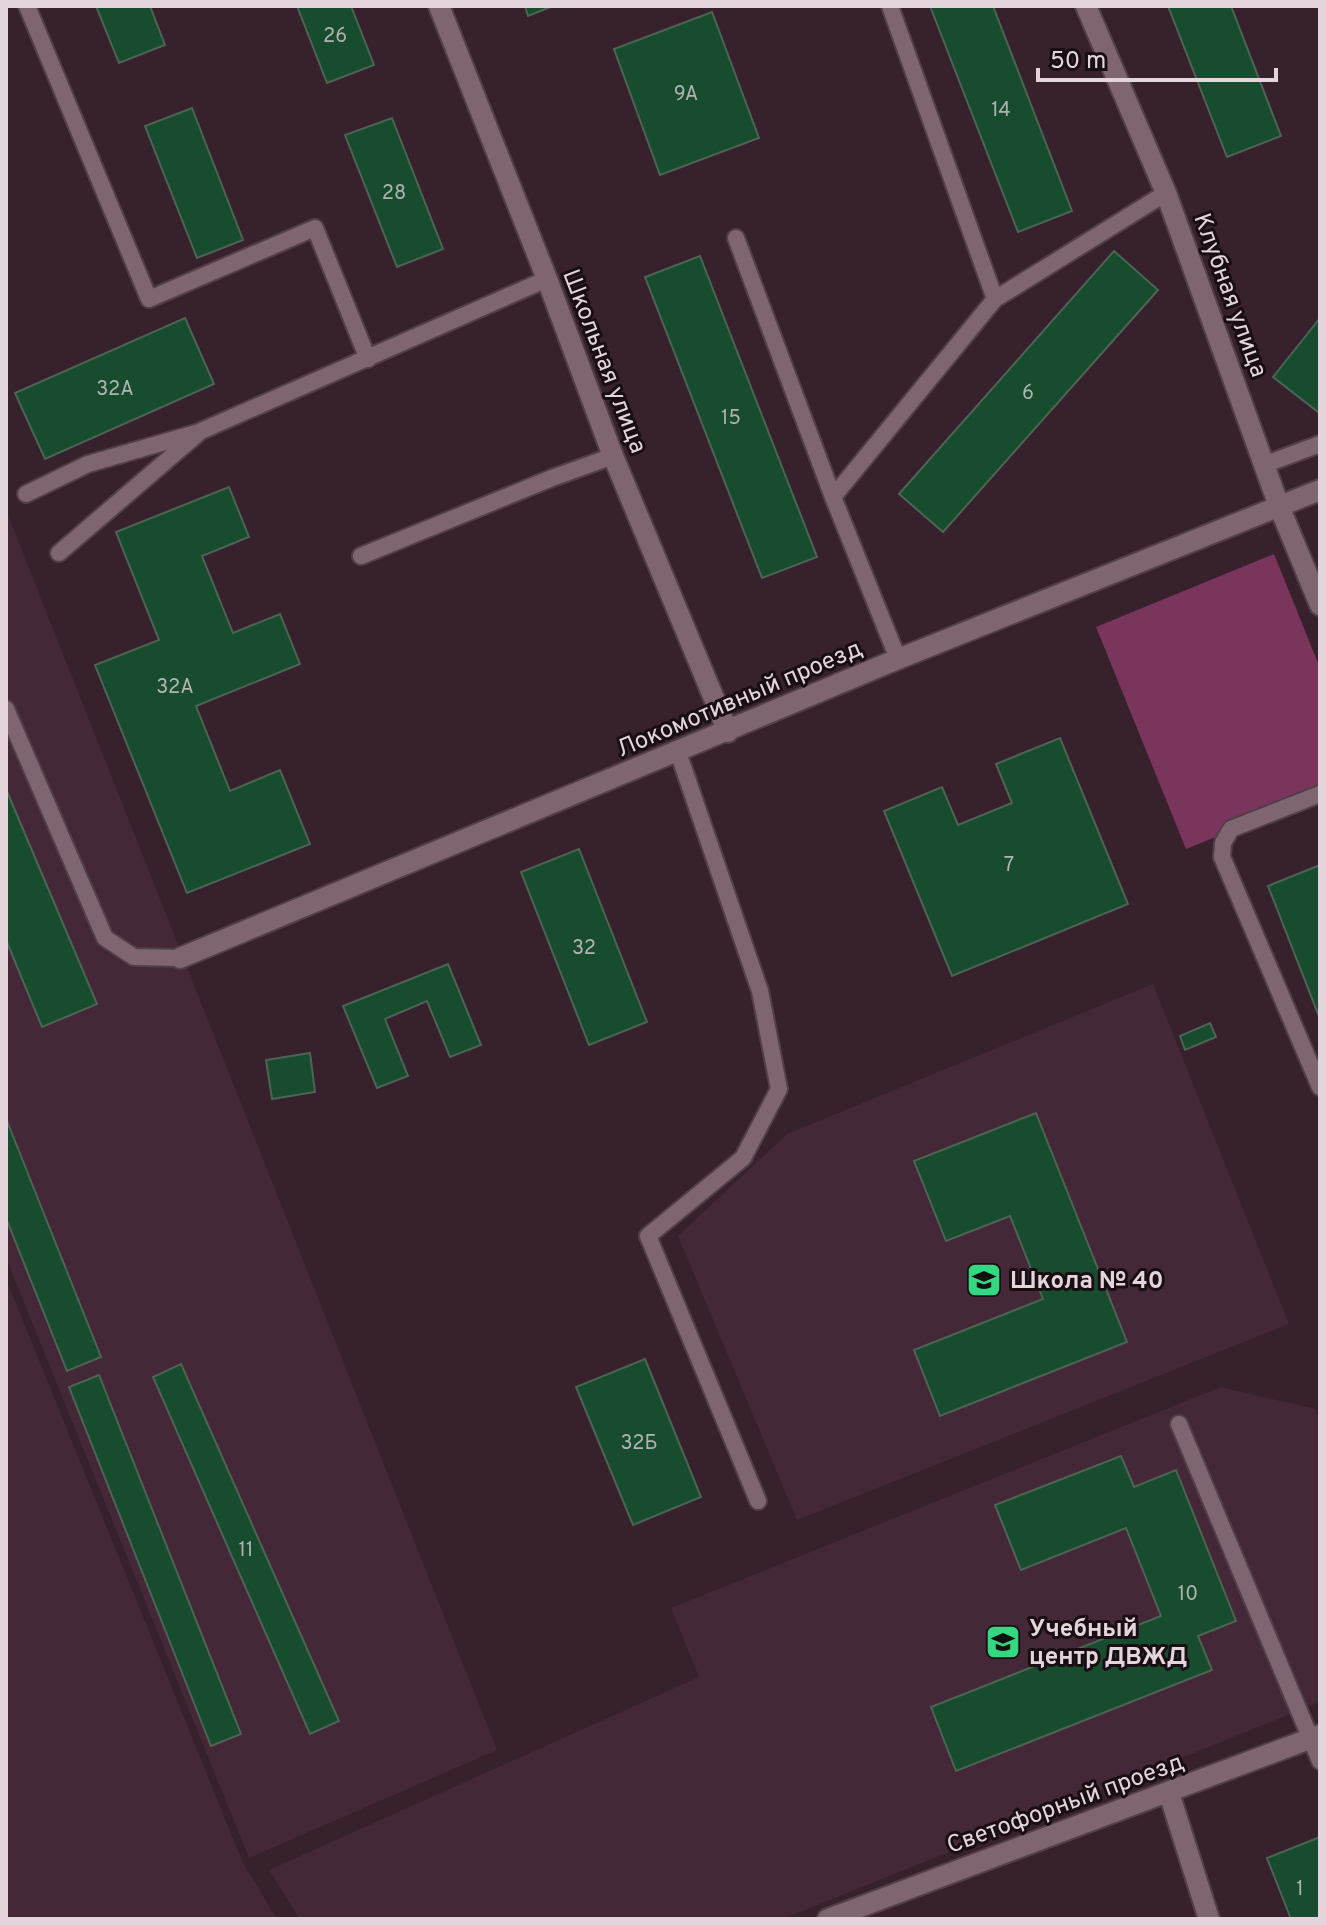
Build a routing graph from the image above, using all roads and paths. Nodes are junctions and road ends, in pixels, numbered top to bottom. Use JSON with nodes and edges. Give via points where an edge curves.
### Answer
{"nodes":[{"id":1,"x":27,"y":6,"type":"edge"},
{"id":2,"x":439,"y":6,"type":"edge"},
{"id":3,"x":890,"y":6,"type":"edge"},
{"id":4,"x":1086,"y":6,"type":"edge"},
{"id":5,"x":1166,"y":193,"type":"junction"},
{"id":6,"x":736,"y":238,"type":"dead end"},
{"id":7,"x":547,"y":279,"type":"junction"},
{"id":8,"x":995,"y":299,"type":"junction"},
{"id":9,"x":368,"y":359,"type":"junction"},
{"id":10,"x":201,"y":431,"type":"junction"},
{"id":11,"x":1320,"y":444,"type":"edge"},
{"id":12,"x":613,"y":456,"type":"junction"},
{"id":13,"x":1266,"y":464,"type":"junction"},
{"id":14,"x":1320,"y":490,"type":"edge"},
{"id":15,"x":26,"y":494,"type":"dead end"},
{"id":16,"x":833,"y":497,"type":"junction"},
{"id":17,"x":1279,"y":506,"type":"junction"},
{"id":18,"x":59,"y":553,"type":"dead end"},
{"id":19,"x":361,"y":556,"type":"dead end"},
{"id":20,"x":1320,"y":605,"type":"edge"},
{"id":21,"x":898,"y":659,"type":"junction"},
{"id":22,"x":6,"y":709,"type":"edge"},
{"id":23,"x":728,"y":732,"type":"junction"},
{"id":24,"x":678,"y":752,"type":"junction"},
{"id":25,"x":1320,"y":794,"type":"edge"},
{"id":26,"x":180,"y":958,"type":"joint"},
{"id":27,"x":1320,"y":1087,"type":"edge"},
{"id":28,"x":1179,"y":1424,"type":"dead end"},
{"id":29,"x":758,"y":1501,"type":"dead end"},
{"id":30,"x":1316,"y":1737,"type":"edge"},
{"id":31,"x":1320,"y":1761,"type":"edge"},
{"id":32,"x":1169,"y":1793,"type":"junction"},
{"id":33,"x":828,"y":1919,"type":"edge"},
{"id":34,"x":1209,"y":1919,"type":"edge"}],
"edges":[{"from":1,"to":9,"type":"lane","via":[[149,299],[315,228]]},
{"from":2,"to":7,"type":"street","name":"Школьная улица"},
{"from":3,"to":8,"type":"lane"},
{"from":4,"to":5,"type":"street","name":"Клубная улица"},
{"from":5,"to":8,"type":"lane"},
{"from":5,"to":13,"type":"street","name":"Клубная улица"},
{"from":6,"to":16,"type":"lane"},
{"from":7,"to":9,"type":"lane"},
{"from":7,"to":12,"type":"street","name":"Школьная улица"},
{"from":8,"to":16,"type":"lane"},
{"from":9,"to":10,"type":"lane"},
{"from":10,"to":15,"type":"lane","via":[[88,464]]},
{"from":10,"to":18,"type":"lane"},
{"from":11,"to":13,"type":"lane"},
{"from":12,"to":19,"type":"lane"},
{"from":12,"to":23,"type":"street","name":"Школьная улица"},
{"from":13,"to":17,"type":"street","name":"Клубная улица"},
{"from":14,"to":17,"type":"street","name":"Локомотивный проезд"},
{"from":16,"to":21,"type":"lane"},
{"from":17,"to":20,"type":"street","name":"Клубная улица"},
{"from":17,"to":21,"type":"street","name":"Локомотивный проезд"},
{"from":21,"to":23,"type":"street","name":"Локомотивный проезд"},
{"from":22,"to":26,"type":"lane","via":[[105,938],[134,957]]},
{"from":23,"to":24,"type":"street","name":"Локомотивный проезд"},
{"from":24,"to":26,"type":"street","name":"Локомотивный проезд"},
{"from":24,"to":29,"type":"lane","via":[[760,991],[779,1089],[743,1158],[648,1236]]},
{"from":25,"to":27,"type":"lane","via":[[1231,829],[1222,857]]},
{"from":28,"to":30,"type":"lane"},
{"from":30,"to":31,"type":"lane"},
{"from":30,"to":32,"type":"street","name":"Светофорный проезд"},
{"from":32,"to":33,"type":"street","name":"Светофорный проезд"},
{"from":32,"to":34,"type":"street"}]}
